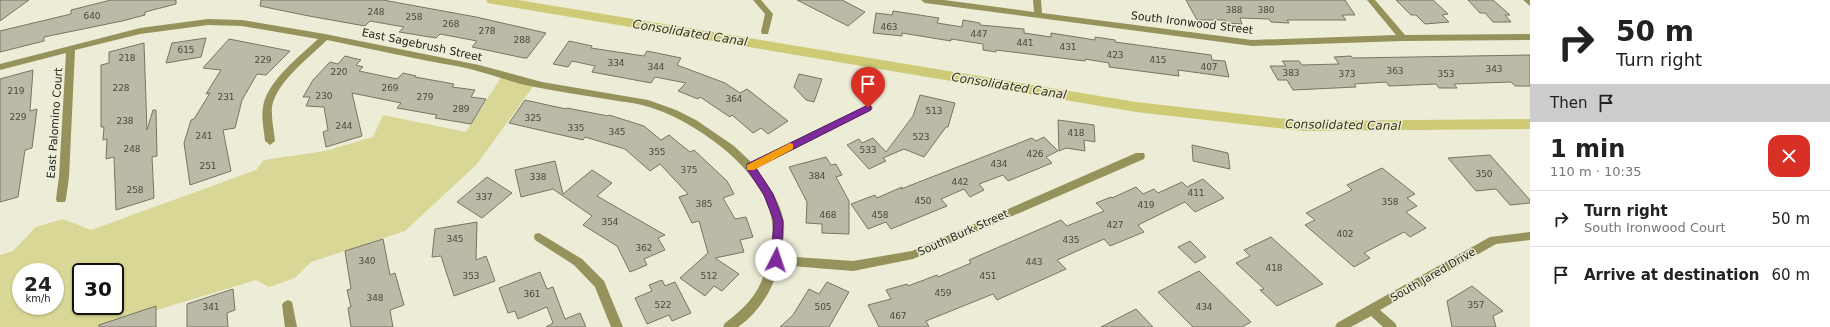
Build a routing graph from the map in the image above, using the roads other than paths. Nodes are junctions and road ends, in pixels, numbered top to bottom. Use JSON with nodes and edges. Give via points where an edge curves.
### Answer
{"nodes":[{"id":1,"x":758,"y":0,"type":"edge"},
{"id":2,"x":924,"y":0,"type":"edge"},
{"id":3,"x":1037,"y":0,"type":"edge"},
{"id":4,"x":1371,"y":0,"type":"edge"},
{"id":5,"x":1527,"y":0,"type":"edge"},
{"id":6,"x":1530,"y":3,"type":"edge"},
{"id":7,"x":1038,"y":14,"type":"junction"},
{"id":8,"x":765,"y":32,"type":"dead end"},
{"id":9,"x":325,"y":37,"type":"junction"},
{"id":10,"x":1530,"y":37,"type":"edge"},
{"id":11,"x":1403,"y":38,"type":"junction"},
{"id":12,"x":71,"y":49,"type":"junction"},
{"id":13,"x":0,"y":67,"type":"edge"},
{"id":14,"x":868,"y":108,"type":"dead end"},
{"id":15,"x":270,"y":141,"type":"dead end"},
{"id":16,"x":1140,"y":156,"type":"dead end"},
{"id":17,"x":750,"y":167,"type":"junction"},
{"id":18,"x":61,"y":199,"type":"dead end"},
{"id":19,"x":1530,"y":236,"type":"edge"},
{"id":20,"x":539,"y":237,"type":"dead end"},
{"id":21,"x":776,"y":260,"type":"junction"},
{"id":22,"x":288,"y":305,"type":"dead end"},
{"id":23,"x":1372,"y":310,"type":"junction"},
{"id":24,"x":291,"y":327,"type":"edge"},
{"id":25,"x":617,"y":327,"type":"edge"},
{"id":26,"x":729,"y":327,"type":"edge"},
{"id":27,"x":1341,"y":327,"type":"edge"},
{"id":28,"x":1391,"y":327,"type":"edge"}],
"edges":[{"from":1,"to":8,"type":"street","via":[[769,14]]},
{"from":2,"to":7,"type":"street","name":"South Ironwood Street"},
{"from":3,"to":7,"type":"street"},
{"from":4,"to":11,"type":"street"},
{"from":5,"to":6,"type":"street"},
{"from":7,"to":11,"type":"street","name":"South Ironwood Street","via":[[1252,43]]},
{"from":9,"to":12,"type":"street","name":"East Sagebrush Street","via":[[242,23],[208,22],[140,31]]},
{"from":9,"to":15,"type":"street","via":[[274,88],[267,116]]},
{"from":9,"to":17,"type":"street","name":"East Sagebrush Street","via":[[479,68],[534,84],[653,105],[687,119],[711,134]]},
{"from":10,"to":11,"type":"street","name":"South Ironwood Street"},
{"from":12,"to":13,"type":"street","name":"East Sagebrush Street"},
{"from":12,"to":18,"type":"street","name":"East Palomino Court"},
{"from":14,"to":17,"type":"street"},
{"from":16,"to":21,"type":"street","name":"South Burk Street","via":[[913,255],[853,266]]},
{"from":17,"to":21,"type":"street","via":[[768,194],[779,221]]},
{"from":19,"to":23,"type":"street","name":"South Jared Drive","via":[[1494,240]]},
{"from":20,"to":25,"type":"street","via":[[578,262],[600,284]]},
{"from":21,"to":26,"type":"street","via":[[765,291],[742,318]]},
{"from":22,"to":24,"type":"street"},
{"from":23,"to":27,"type":"street","name":"South Jared Drive"},
{"from":23,"to":28,"type":"street"}]}
